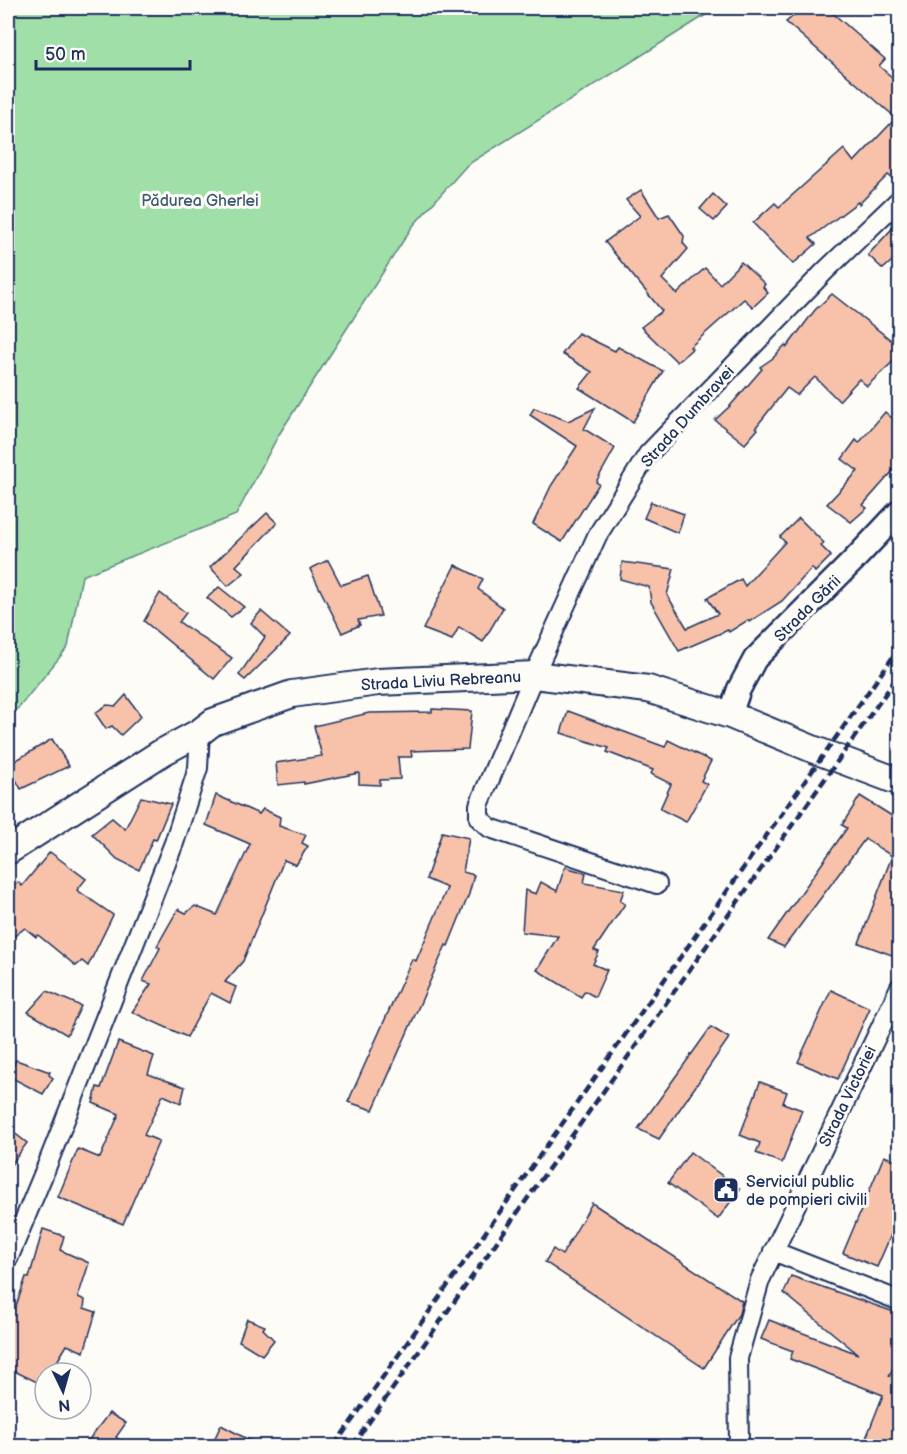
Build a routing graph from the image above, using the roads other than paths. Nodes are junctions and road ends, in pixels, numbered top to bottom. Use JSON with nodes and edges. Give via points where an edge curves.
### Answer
{"nodes":[{"id":1,"x":900,"y":199,"type":"edge"},
{"id":2,"x":900,"y":511,"type":"edge"},
{"id":3,"x":534,"y":675,"type":"junction"},
{"id":4,"x":730,"y":715,"type":"junction"},
{"id":5,"x":200,"y":732,"type":"junction"},
{"id":6,"x":900,"y":782,"type":"edge"},
{"id":7,"x":8,"y":850,"type":"edge"},
{"id":8,"x":657,"y":884,"type":"dead end"},
{"id":9,"x":900,"y":987,"type":"edge"},
{"id":10,"x":773,"y":1251,"type":"junction"},
{"id":11,"x":8,"y":1259,"type":"edge"},
{"id":12,"x":898,"y":1296,"type":"edge"},
{"id":13,"x":739,"y":1446,"type":"edge"}],
"edges":[{"from":1,"to":3,"type":"street","name":"Strada Dumbravei","via":[[648,454],[597,536]]},
{"from":2,"to":4,"type":"street","name":"Strada Gării","via":[[755,659]]},
{"from":3,"to":4,"type":"main road","name":"Strada Liviu Rebreanu","via":[[648,689]]},
{"from":3,"to":5,"type":"main road","name":"Strada Liviu Rebreanu","via":[[378,682],[291,694],[222,718]]},
{"from":3,"to":8,"type":"street","name":"Strada Dumbravei","via":[[479,805],[479,818],[490,828]]},
{"from":4,"to":6,"type":"main road","name":"Strada Liviu Rebreanu"},
{"from":5,"to":7,"type":"main road","name":"Strada Liviu Rebreanu"},
{"from":5,"to":11,"type":"street","via":[[198,768],[174,843]]},
{"from":9,"to":10,"type":"street","name":"Strada Victoriei"},
{"from":10,"to":12,"type":"street"},
{"from":10,"to":13,"type":"street","name":"Strada Victoriei","via":[[760,1280],[738,1358]]}]}
